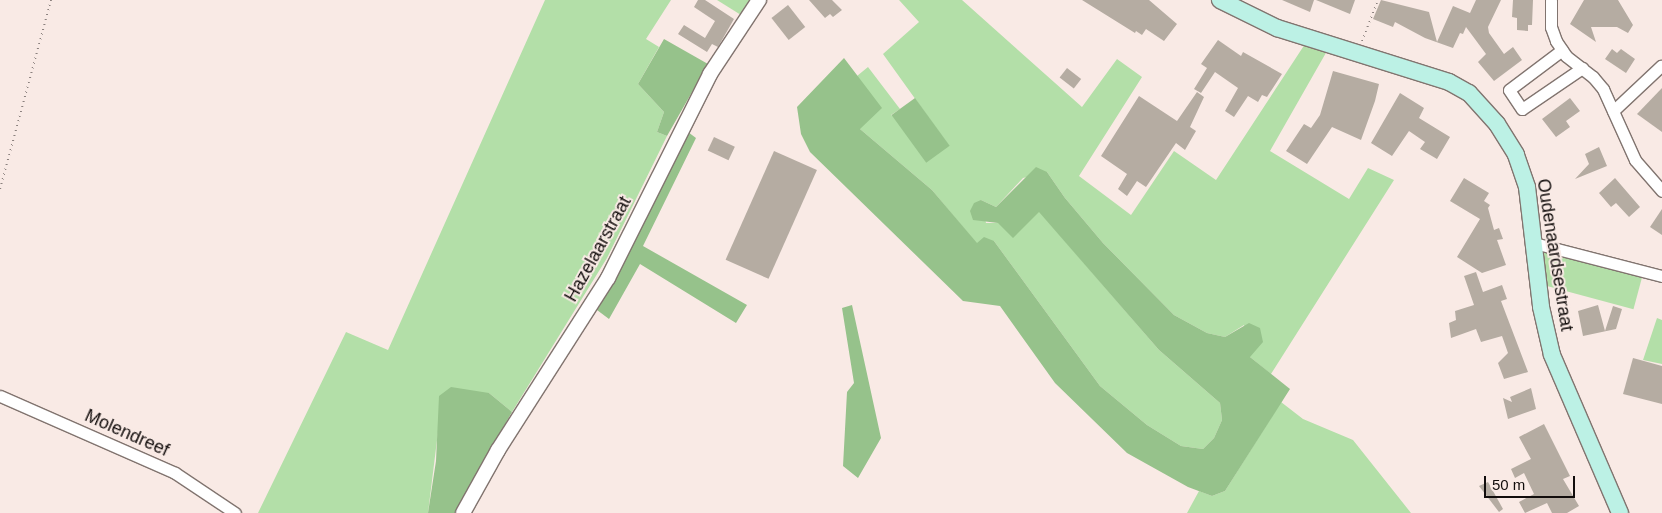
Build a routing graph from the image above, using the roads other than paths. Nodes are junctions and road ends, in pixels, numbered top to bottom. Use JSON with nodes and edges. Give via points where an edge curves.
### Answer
{"nodes":[{"id":1,"x":759,"y":0,"type":"edge"},
{"id":2,"x":1220,"y":0,"type":"edge"},
{"id":3,"x":1551,"y":0,"type":"edge"},
{"id":4,"x":1562,"y":50,"type":"junction"},
{"id":5,"x":1661,"y":66,"type":"edge"},
{"id":6,"x":1582,"y":68,"type":"junction"},
{"id":7,"x":1613,"y":111,"type":"junction"},
{"id":8,"x":1662,"y":191,"type":"edge"},
{"id":9,"x":1534,"y":243,"type":"junction"},
{"id":10,"x":1662,"y":276,"type":"edge"},
{"id":11,"x":0,"y":396,"type":"edge"},
{"id":12,"x":235,"y":513,"type":"edge"},
{"id":13,"x":463,"y":513,"type":"edge"},
{"id":14,"x":1620,"y":513,"type":"edge"}],
"edges":[{"from":1,"to":13,"type":"street","name":"Hazelaarstraat","via":[[710,74],[608,278],[498,450]]},
{"from":2,"to":9,"type":"main road","name":"Oudenaardsestraat","via":[[1277,28],[1449,82],[1468,92],[1516,155],[1527,187]]},
{"from":3,"to":4,"type":"street","via":[[1551,27]]},
{"from":4,"to":6,"type":"street"},
{"from":4,"to":6,"type":"street","via":[[1509,90],[1522,109]]},
{"from":5,"to":7,"type":"street"},
{"from":6,"to":7,"type":"street","via":[[1603,89]]},
{"from":7,"to":8,"type":"street","via":[[1634,160]]},
{"from":9,"to":10,"type":"street"},
{"from":9,"to":14,"type":"main road","name":"Oudenaardsestraat","via":[[1541,307],[1552,355]]},
{"from":11,"to":12,"type":"street","name":"Molendreef","via":[[175,473]]}]}
